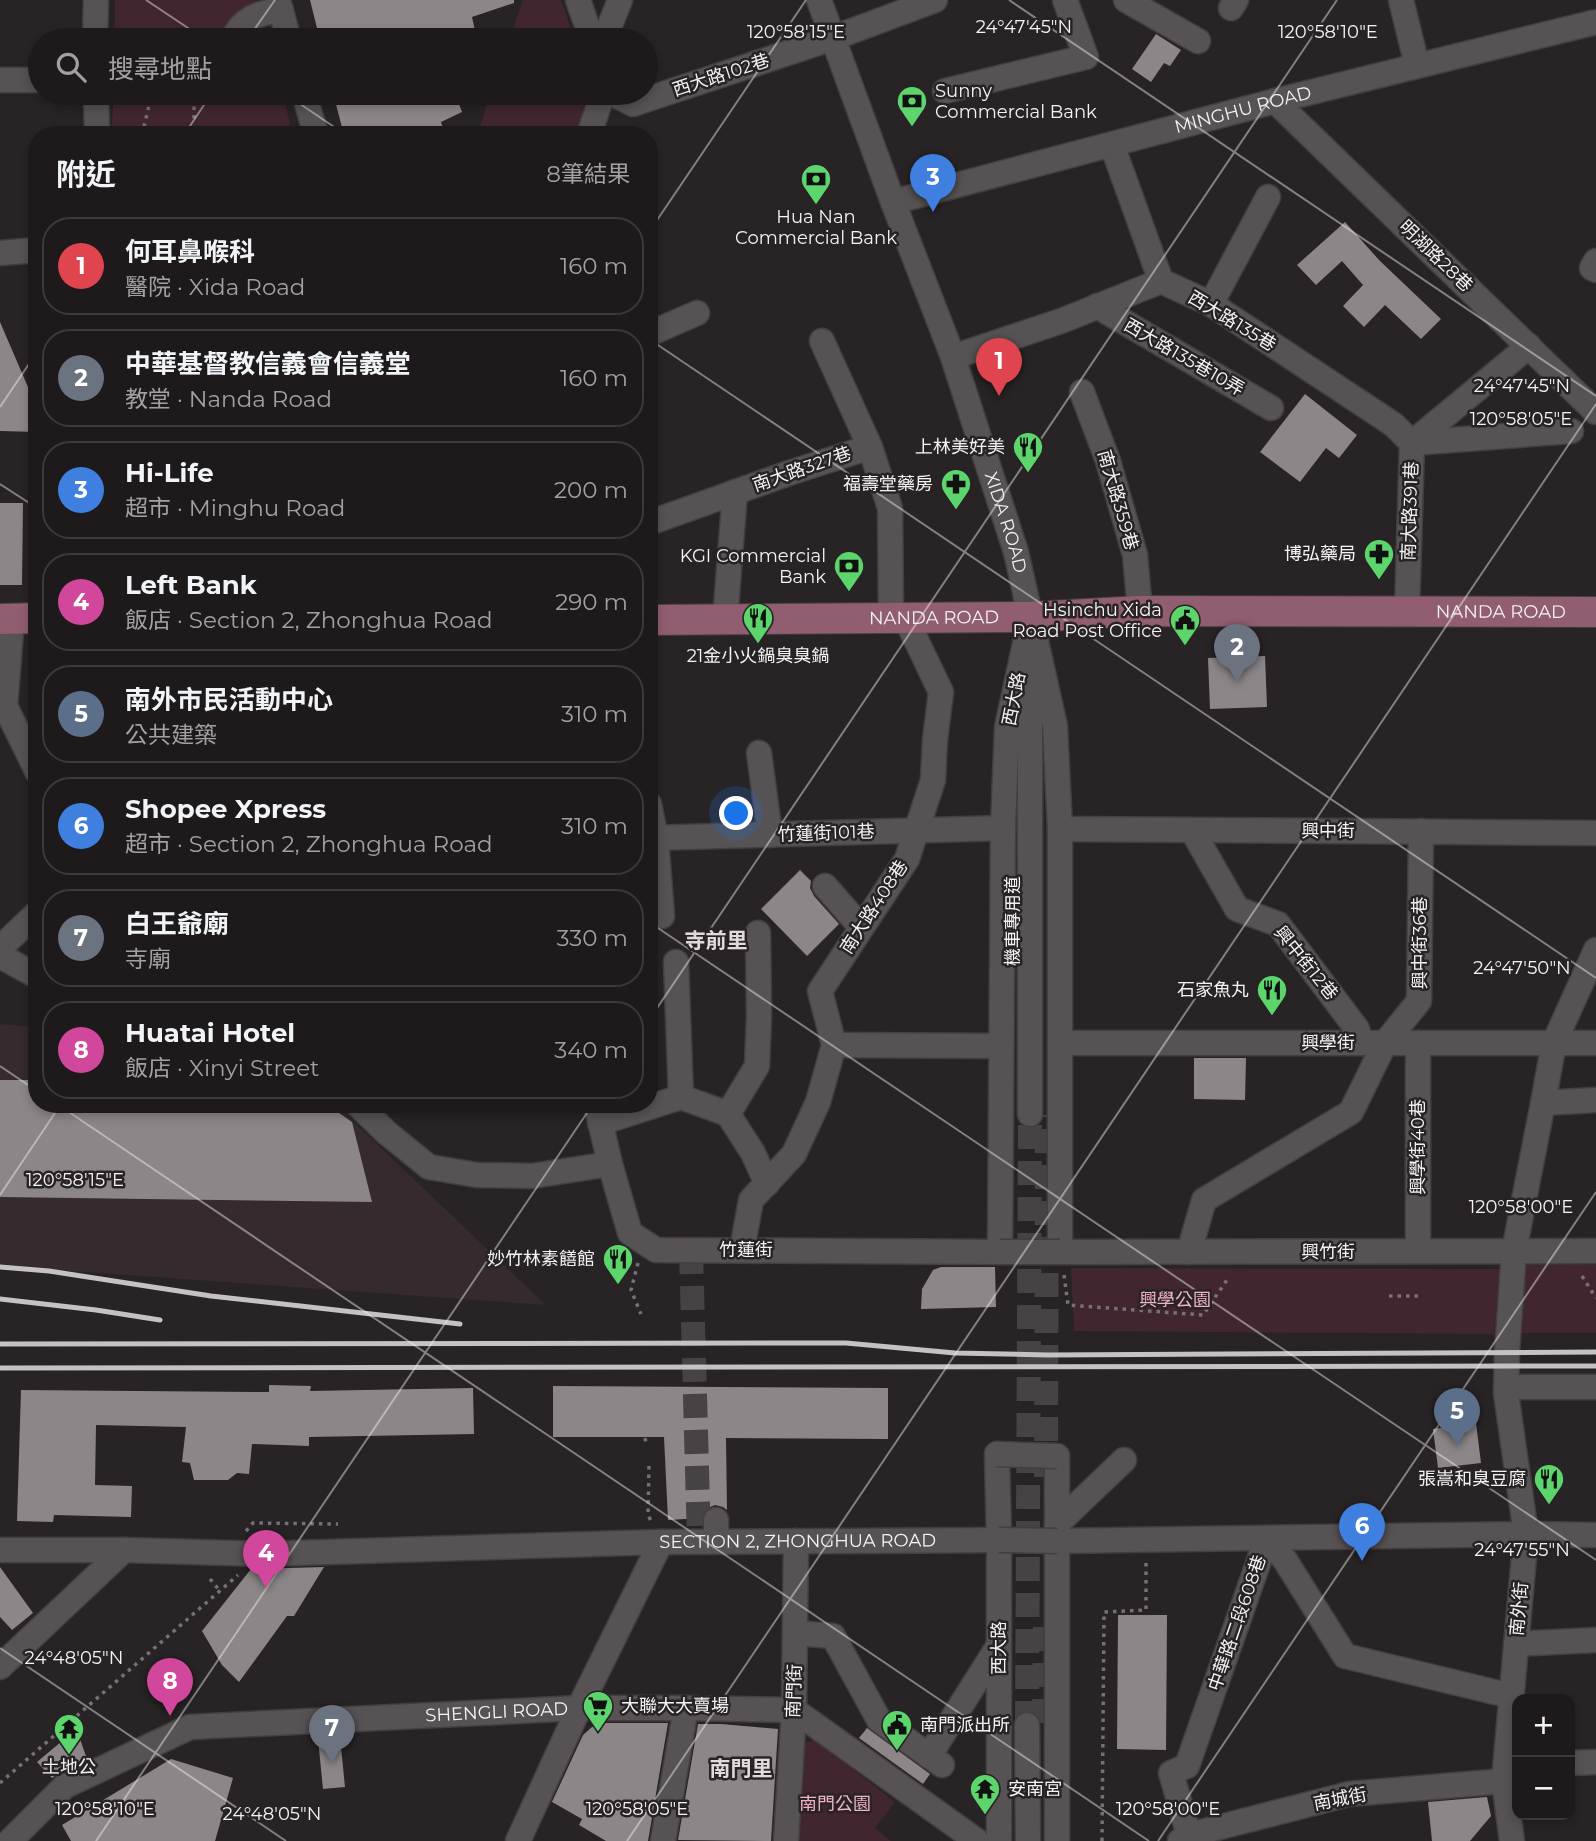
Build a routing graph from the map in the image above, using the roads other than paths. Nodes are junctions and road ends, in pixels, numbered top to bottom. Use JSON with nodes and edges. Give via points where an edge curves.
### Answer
{"nodes":[{"id":1,"x":96,"y":0,"type":"edge"},
{"id":2,"x":578,"y":0,"type":"edge"},
{"id":3,"x":620,"y":0,"type":"edge"},
{"id":4,"x":819,"y":0,"type":"edge"},
{"id":5,"x":934,"y":0,"type":"edge"},
{"id":6,"x":1065,"y":0,"type":"edge"},
{"id":7,"x":1126,"y":0,"type":"edge"},
{"id":8,"x":1401,"y":0,"type":"edge"},
{"id":9,"x":279,"y":5,"type":"edge"},
{"id":10,"x":1596,"y":22,"type":"edge"},
{"id":11,"x":95,"y":28,"type":"edge"},
{"id":12,"x":239,"y":28,"type":"edge"},
{"id":13,"x":286,"y":28,"type":"edge"},
{"id":14,"x":588,"y":28,"type":"edge"},
{"id":15,"x":609,"y":28,"type":"edge"},
{"id":16,"x":833,"y":38,"type":"junction"},
{"id":17,"x":1198,"y":41,"type":"dead end"},
{"id":18,"x":1417,"y":65,"type":"junction"},
{"id":19,"x":0,"y":80,"type":"edge"},
{"id":20,"x":28,"y":80,"type":"edge"},
{"id":21,"x":945,"y":91,"type":"dead end"},
{"id":22,"x":658,"y":96,"type":"edge"},
{"id":23,"x":1275,"y":102,"type":"junction"},
{"id":24,"x":96,"y":105,"type":"edge"},
{"id":25,"x":307,"y":105,"type":"edge"},
{"id":26,"x":599,"y":105,"type":"edge"},
{"id":27,"x":97,"y":126,"type":"edge"},
{"id":28,"x":313,"y":126,"type":"edge"},
{"id":29,"x":592,"y":126,"type":"edge"},
{"id":30,"x":1112,"y":145,"type":"junction"},
{"id":31,"x":1268,"y":197,"type":"dead end"},
{"id":32,"x":893,"y":202,"type":"junction"},
{"id":33,"x":28,"y":251,"type":"edge"},
{"id":34,"x":0,"y":253,"type":"edge"},
{"id":35,"x":1596,"y":261,"type":"edge"},
{"id":36,"x":1596,"y":270,"type":"edge"},
{"id":37,"x":1161,"y":281,"type":"junction"},
{"id":38,"x":1211,"y":304,"type":"junction"},
{"id":39,"x":1097,"y":306,"type":"junction"},
{"id":40,"x":697,"y":313,"type":"dead end"},
{"id":41,"x":658,"y":330,"type":"edge"},
{"id":42,"x":822,"y":341,"type":"dead end"},
{"id":43,"x":1529,"y":346,"type":"junction"},
{"id":44,"x":953,"y":358,"type":"junction"},
{"id":45,"x":1082,"y":392,"type":"dead end"},
{"id":46,"x":1271,"y":408,"type":"dead end"},
{"id":47,"x":1596,"y":412,"type":"edge"},
{"id":48,"x":1571,"y":431,"type":"dead end"},
{"id":49,"x":1412,"y":443,"type":"junction"},
{"id":50,"x":870,"y":447,"type":"junction"},
{"id":51,"x":734,"y":492,"type":"junction"},
{"id":52,"x":658,"y":520,"type":"edge"},
{"id":53,"x":1140,"y":611,"type":"junction"},
{"id":54,"x":1407,"y":612,"type":"junction"},
{"id":55,"x":1596,"y":612,"type":"edge"},
{"id":56,"x":1031,"y":617,"type":"junction"},
{"id":57,"x":16,"y":619,"type":"edge"},
{"id":58,"x":906,"y":619,"type":"junction"},
{"id":59,"x":658,"y":620,"type":"edge"},
{"id":60,"x":725,"y":620,"type":"junction"},
{"id":61,"x":1055,"y":726,"type":"junction"},
{"id":62,"x":1007,"y":727,"type":"junction"},
{"id":63,"x":28,"y":753,"type":"edge"},
{"id":64,"x":759,"y":753,"type":"dead end"},
{"id":65,"x":1003,"y":828,"type":"junction"},
{"id":66,"x":1060,"y":829,"type":"junction"},
{"id":67,"x":1192,"y":830,"type":"junction"},
{"id":68,"x":916,"y":831,"type":"junction"},
{"id":69,"x":1421,"y":831,"type":"junction"},
{"id":70,"x":1596,"y":833,"type":"edge"},
{"id":71,"x":770,"y":835,"type":"junction"},
{"id":72,"x":658,"y":838,"type":"edge"},
{"id":73,"x":658,"y":885,"type":"edge"},
{"id":74,"x":825,"y":886,"type":"dead end"},
{"id":75,"x":662,"y":916,"type":"dead end"},
{"id":76,"x":28,"y":922,"type":"edge"},
{"id":77,"x":861,"y":927,"type":"junction"},
{"id":78,"x":758,"y":933,"type":"dead end"},
{"id":79,"x":0,"y":948,"type":"edge"},
{"id":80,"x":1596,"y":950,"type":"edge"},
{"id":81,"x":0,"y":956,"type":"edge"},
{"id":82,"x":676,"y":962,"type":"dead end"},
{"id":83,"x":28,"y":971,"type":"edge"},
{"id":84,"x":1060,"y":1043,"type":"junction"},
{"id":85,"x":1373,"y":1043,"type":"junction"},
{"id":86,"x":1418,"y":1043,"type":"junction"},
{"id":87,"x":1554,"y":1043,"type":"junction"},
{"id":88,"x":1596,"y":1043,"type":"edge"},
{"id":89,"x":834,"y":1045,"type":"junction"},
{"id":90,"x":1001,"y":1046,"type":"junction"},
{"id":91,"x":681,"y":1097,"type":"junction"},
{"id":92,"x":1596,"y":1100,"type":"edge"},
{"id":93,"x":658,"y":1102,"type":"edge"},
{"id":94,"x":1543,"y":1102,"type":"junction"},
{"id":95,"x":366,"y":1113,"type":"edge"},
{"id":96,"x":598,"y":1114,"type":"edge"},
{"id":97,"x":728,"y":1114,"type":"junction"},
{"id":98,"x":1030,"y":1115,"type":"junction"},
{"id":99,"x":610,"y":1164,"type":"junction"},
{"id":100,"x":767,"y":1184,"type":"junction"},
{"id":101,"x":742,"y":1250,"type":"junction"},
{"id":102,"x":1418,"y":1251,"type":"junction"},
{"id":103,"x":1514,"y":1251,"type":"junction"},
{"id":104,"x":1596,"y":1251,"type":"edge"},
{"id":105,"x":1000,"y":1252,"type":"junction"},
{"id":106,"x":1060,"y":1252,"type":"junction"},
{"id":107,"x":1189,"y":1252,"type":"junction"},
{"id":108,"x":1506,"y":1387,"type":"junction"},
{"id":109,"x":1596,"y":1387,"type":"edge"},
{"id":110,"x":1124,"y":1460,"type":"dead end"},
{"id":111,"x":1057,"y":1533,"type":"junction"},
{"id":112,"x":673,"y":1534,"type":"junction"},
{"id":113,"x":1526,"y":1534,"type":"junction"},
{"id":114,"x":1596,"y":1535,"type":"edge"},
{"id":115,"x":999,"y":1540,"type":"junction"},
{"id":116,"x":796,"y":1541,"type":"junction"},
{"id":117,"x":0,"y":1550,"type":"edge"},
{"id":118,"x":124,"y":1550,"type":"junction"},
{"id":119,"x":795,"y":1633,"type":"junction"},
{"id":120,"x":1596,"y":1640,"type":"edge"},
{"id":121,"x":1516,"y":1644,"type":"junction"},
{"id":122,"x":999,"y":1645,"type":"junction"},
{"id":123,"x":0,"y":1667,"type":"edge"},
{"id":124,"x":1511,"y":1696,"type":"junction"},
{"id":125,"x":579,"y":1708,"type":"junction"},
{"id":126,"x":686,"y":1708,"type":"junction"},
{"id":127,"x":794,"y":1710,"type":"junction"},
{"id":128,"x":1027,"y":1724,"type":"junction"},
{"id":129,"x":1596,"y":1762,"type":"edge"},
{"id":130,"x":1575,"y":1763,"type":"edge"},
{"id":131,"x":1509,"y":1769,"type":"edge"},
{"id":132,"x":1185,"y":1838,"type":"edge"},
{"id":133,"x":10,"y":1841,"type":"edge"},
{"id":134,"x":518,"y":1841,"type":"edge"},
{"id":135,"x":663,"y":1841,"type":"edge"},
{"id":136,"x":786,"y":1841,"type":"edge"},
{"id":137,"x":977,"y":1841,"type":"edge"},
{"id":138,"x":999,"y":1841,"type":"edge"},
{"id":139,"x":1011,"y":1841,"type":"edge"},
{"id":140,"x":1028,"y":1841,"type":"edge"},
{"id":141,"x":1044,"y":1841,"type":"edge"},
{"id":142,"x":1057,"y":1841,"type":"edge"},
{"id":143,"x":1512,"y":1841,"type":"edge"}],
"edges":[{"from":1,"to":11,"type":"street"},
{"from":2,"to":14,"type":"street"},
{"from":3,"to":15,"type":"street"},
{"from":4,"to":16,"type":"street","name":"XIDA ROAD"},
{"from":5,"to":16,"type":"street","name":"西大路102巷"},
{"from":6,"to":21,"type":"street","via":[[1086,57]]},
{"from":7,"to":17,"type":"street"},
{"from":8,"to":18,"type":"street"},
{"from":9,"to":12,"type":"street"},
{"from":9,"to":13,"type":"street"},
{"from":10,"to":18,"type":"street","name":"MINGHU ROAD"},
{"from":16,"to":22,"type":"street","name":"西大路102巷"},
{"from":16,"to":32,"type":"street","name":"XIDA ROAD"},
{"from":18,"to":23,"type":"street","name":"MINGHU ROAD"},
{"from":19,"to":20,"type":"street"},
{"from":23,"to":30,"type":"street","name":"MINGHU ROAD"},
{"from":23,"to":43,"type":"street","name":"明湖路28巷"},
{"from":24,"to":27,"type":"street"},
{"from":25,"to":28,"type":"street"},
{"from":26,"to":29,"type":"street"},
{"from":30,"to":32,"type":"street","name":"MINGHU ROAD"},
{"from":30,"to":37,"type":"street"},
{"from":31,"to":38,"type":"street"},
{"from":32,"to":44,"type":"street","name":"XIDA ROAD"},
{"from":33,"to":34,"type":"street"},
{"from":35,"to":36,"type":"street","via":[[1592,268]]},
{"from":37,"to":38,"type":"street","name":"西大路135巷"},
{"from":37,"to":39,"type":"street"},
{"from":38,"to":49,"type":"street","name":"西大路135巷","via":[[1394,425]]},
{"from":39,"to":44,"type":"street"},
{"from":39,"to":46,"type":"street","name":"西大路135巷10弄"},
{"from":40,"to":41,"type":"street"},
{"from":42,"to":50,"type":"street","name":"南大路327巷"},
{"from":43,"to":47,"type":"street","name":"明湖路28巷"},
{"from":43,"to":49,"type":"street"},
{"from":44,"to":56,"type":"street","name":"XIDA ROAD","via":[[1016,552]]},
{"from":45,"to":53,"type":"street","name":"南大路359巷","via":[[1135,555]]},
{"from":48,"to":49,"type":"street","name":"南大路391巷"},
{"from":49,"to":54,"type":"street","name":"南大路391巷"},
{"from":50,"to":51,"type":"street","name":"南大路327巷"},
{"from":50,"to":58,"type":"street","name":"南大路327巷","via":[[890,508],[891,609]]},
{"from":51,"to":52,"type":"street","name":"南大路327巷"},
{"from":51,"to":60,"type":"street","name":"南大路327巷"},
{"from":53,"to":54,"type":"main road","name":"NANDA ROAD"},
{"from":53,"to":56,"type":"main road","name":"NANDA ROAD"},
{"from":54,"to":55,"type":"main road","name":"NANDA ROAD"},
{"from":56,"to":58,"type":"main road","name":"NANDA ROAD"},
{"from":56,"to":61,"type":"street","name":"西大路"},
{"from":56,"to":62,"type":"street","name":"西大路"},
{"from":56,"to":98,"type":"street","name":"XIDA ROAD"},
{"from":57,"to":63,"type":"street","via":[[5,706]]},
{"from":58,"to":60,"type":"main road","name":"NANDA ROAD"},
{"from":58,"to":68,"type":"street","name":"南大路408巷","via":[[941,692],[933,780]]},
{"from":59,"to":60,"type":"main road","name":"NANDA ROAD"},
{"from":61,"to":66,"type":"street","name":"西大路"},
{"from":61,"to":98,"type":"street","name":"機車專用道","via":[[1049,756]]},
{"from":62,"to":65,"type":"street","name":"西大路"},
{"from":62,"to":98,"type":"street","name":"機車專用道","via":[[1013,753]]},
{"from":64,"to":71,"type":"street"},
{"from":65,"to":68,"type":"street","name":"竹蓮街101巷"},
{"from":65,"to":90,"type":"street","name":"西大路"},
{"from":66,"to":67,"type":"street","name":"興中街"},
{"from":66,"to":84,"type":"street","name":"西大路"},
{"from":67,"to":69,"type":"street","name":"興中街"},
{"from":67,"to":85,"type":"street","name":"興中街12巷","via":[[1237,909],[1278,924],[1357,1029]]},
{"from":68,"to":71,"type":"street","name":"竹蓮街101巷"},
{"from":68,"to":77,"type":"street","name":"南大路408巷","via":[[907,859]]},
{"from":69,"to":70,"type":"street","name":"興中街"},
{"from":69,"to":85,"type":"street","name":"興中街36巷","via":[[1419,1001]]},
{"from":71,"to":72,"type":"street","name":"竹蓮街101巷"},
{"from":73,"to":75,"type":"street"},
{"from":74,"to":77,"type":"street"},
{"from":76,"to":79,"type":"street"},
{"from":77,"to":89,"type":"street","name":"南大路408巷","via":[[820,991]]},
{"from":78,"to":97,"type":"street","via":[[757,1066]]},
{"from":80,"to":87,"type":"street","name":"南外街"},
{"from":81,"to":83,"type":"street"},
{"from":82,"to":91,"type":"street"},
{"from":84,"to":85,"type":"street","name":"興學街"},
{"from":84,"to":106,"type":"street","name":"西大路"},
{"from":85,"to":86,"type":"street","name":"興學街"},
{"from":85,"to":107,"type":"street","name":"興中街36巷","via":[[1351,1112],[1204,1200]]},
{"from":86,"to":87,"type":"street","name":"興學街"},
{"from":86,"to":102,"type":"street","name":"興學街40巷"},
{"from":87,"to":88,"type":"street","name":"興學街"},
{"from":87,"to":94,"type":"street","name":"南外街"},
{"from":89,"to":90,"type":"street"},
{"from":89,"to":100,"type":"street","via":[[818,1102],[794,1154]]},
{"from":90,"to":105,"type":"street","name":"西大路"},
{"from":91,"to":93,"type":"street"},
{"from":91,"to":97,"type":"street"},
{"from":92,"to":94,"type":"street"},
{"from":94,"to":103,"type":"street","name":"南外街"},
{"from":95,"to":99,"type":"street","via":[[429,1167],[477,1175],[532,1176]]},
{"from":96,"to":99,"type":"street","name":"竹蓮街"},
{"from":97,"to":100,"type":"street"},
{"from":99,"to":101,"type":"street","name":"竹蓮街","via":[[630,1233],[656,1250]]},
{"from":100,"to":101,"type":"street","via":[[751,1200]]},
{"from":101,"to":105,"type":"street","name":"竹蓮街"},
{"from":102,"to":103,"type":"street","name":"興竹街"},
{"from":102,"to":107,"type":"street","name":"興竹街"},
{"from":103,"to":104,"type":"street","name":"興竹街"},
{"from":103,"to":108,"type":"street","name":"南外街"},
{"from":105,"to":106,"type":"street","name":"竹蓮街","bridge":true},
{"from":106,"to":107,"type":"street","name":"興竹街"},
{"from":108,"to":109,"type":"street"},
{"from":108,"to":113,"type":"street","name":"南外街"},
{"from":110,"to":111,"type":"street"},
{"from":111,"to":113,"type":"street","name":"SECTION 2, ZHONGHUA ROAD","via":[[1146,1540]]},
{"from":111,"to":115,"type":"street","name":"SECTION 2, ZHONGHUA ROAD","bridge":true},
{"from":111,"to":115,"type":"street","name":"西大路","bridge":true,"via":[[1057,1456],[997,1454]]},
{"from":111,"to":142,"type":"street"},
{"from":112,"to":116,"type":"street","name":"SECTION 2, ZHONGHUA ROAD","via":[[716,1531]]},
{"from":112,"to":118,"type":"street","name":"SECTION 2, ZHONGHUA ROAD","via":[[262,1554]]},
{"from":112,"to":125,"type":"street"},
{"from":113,"to":114,"type":"street","name":"SECTION 2, ZHONGHUA ROAD"},
{"from":113,"to":121,"type":"street","name":"南外街"},
{"from":115,"to":116,"type":"street","name":"SECTION 2, ZHONGHUA ROAD"},
{"from":115,"to":122,"type":"street","name":"西大路"},
{"from":116,"to":119,"type":"street","name":"南門街"},
{"from":117,"to":118,"type":"street","name":"SECTION 2, ZHONGHUA ROAD"},
{"from":118,"to":123,"type":"street"},
{"from":119,"to":122,"type":"street","via":[[833,1636],[879,1720],[935,1760]]},
{"from":119,"to":127,"type":"street","name":"南門街"},
{"from":120,"to":121,"type":"street"},
{"from":121,"to":124,"type":"street","name":"南外街"},
{"from":122,"to":138,"type":"street","name":"西大路"},
{"from":124,"to":131,"type":"street","name":"南外街"},
{"from":124,"to":132,"type":"street","name":"中華路二段608巷","via":[[1345,1656],[1267,1538],[1187,1766],[1171,1773]]},
{"from":125,"to":126,"type":"street","name":"SHENGLI ROAD"},
{"from":125,"to":133,"type":"street","name":"SHENGLI ROAD","via":[[190,1727],[65,1786]]},
{"from":125,"to":134,"type":"street"},
{"from":126,"to":127,"type":"street","name":"SHENGLI ROAD"},
{"from":126,"to":135,"type":"street"},
{"from":127,"to":136,"type":"street","name":"南門街"},
{"from":127,"to":137,"type":"street"},
{"from":128,"to":139,"type":"street"},
{"from":128,"to":140,"type":"street"},
{"from":128,"to":141,"type":"street"},
{"from":129,"to":130,"type":"street"},
{"from":131,"to":132,"type":"street","name":"南城街","via":[[1349,1794]]},
{"from":131,"to":143,"type":"street","name":"南外街"}]}
